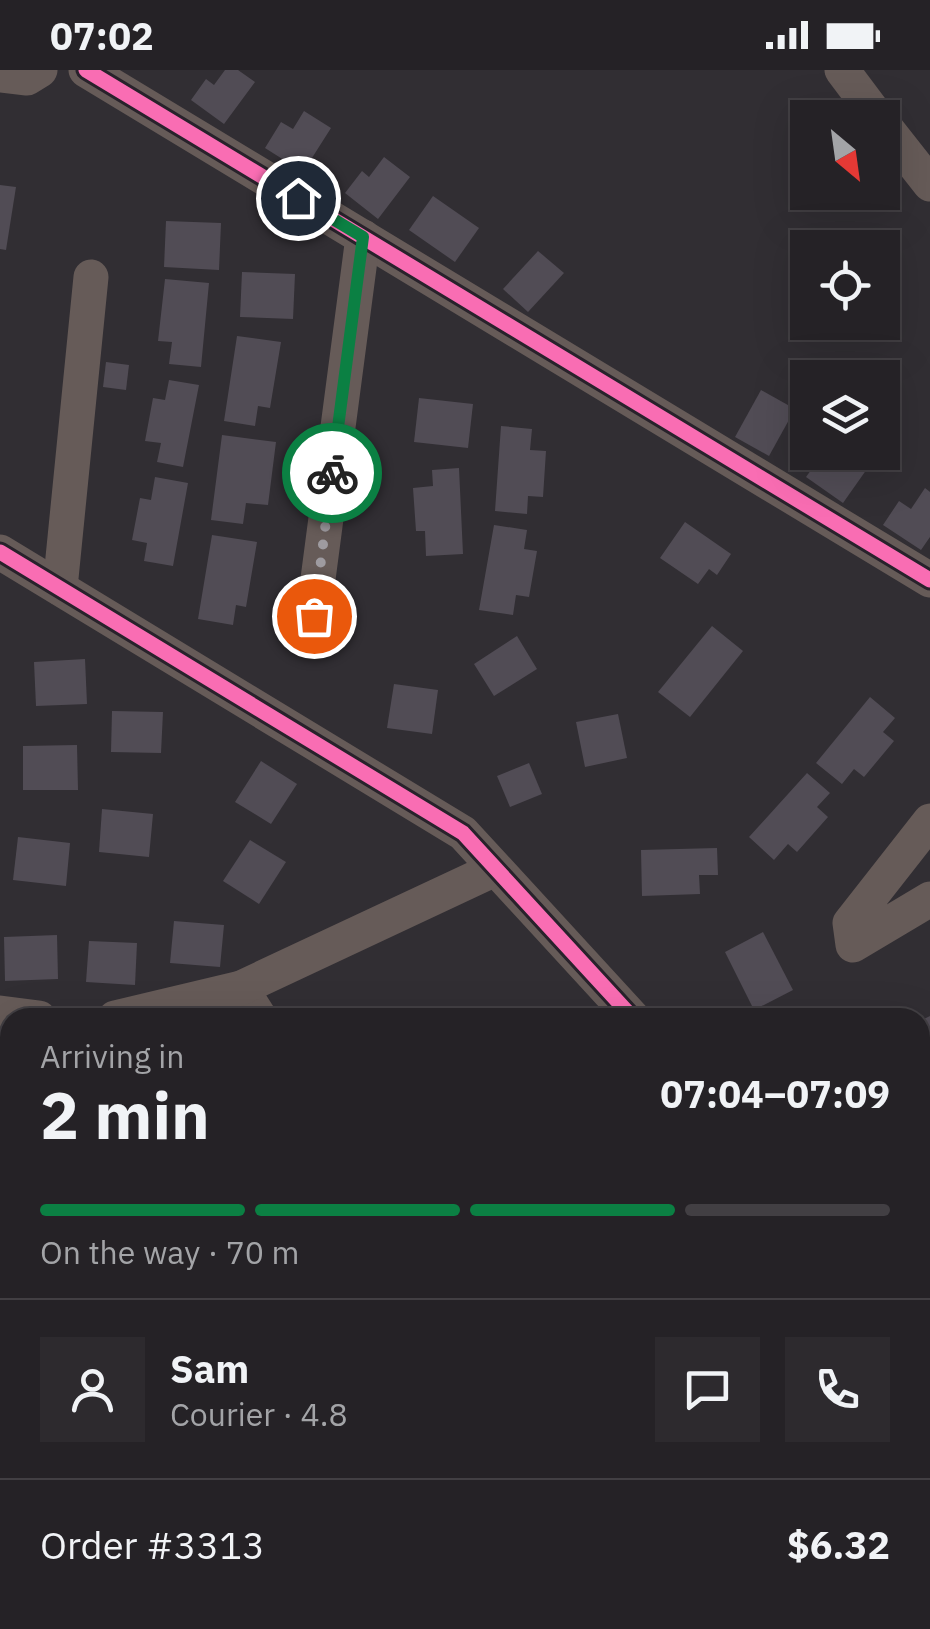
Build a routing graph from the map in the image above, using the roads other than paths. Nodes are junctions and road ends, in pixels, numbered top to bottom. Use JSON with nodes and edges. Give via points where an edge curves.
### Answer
{"nodes":[{"id":1,"x":40,"y":70,"type":"edge"},
{"id":2,"x":86,"y":70,"type":"edge"},
{"id":3,"x":842,"y":70,"type":"edge"},
{"id":4,"x":0,"y":75,"type":"edge"},
{"id":5,"x":865,"y":100,"type":"edge"},
{"id":6,"x":900,"y":142,"type":"edge"},
{"id":7,"x":926,"y":170,"type":"edge"},
{"id":8,"x":363,"y":237,"type":"junction"},
{"id":9,"x":91,"y":277,"type":"dead end"},
{"id":10,"x":0,"y":552,"type":"edge"},
{"id":11,"x":930,"y":580,"type":"edge"},
{"id":12,"x":60,"y":588,"type":"junction"},
{"id":13,"x":314,"y":616,"type":"dead end"},
{"id":14,"x":930,"y":821,"type":"edge"},
{"id":15,"x":496,"y":868,"type":"junction"},
{"id":16,"x":930,"y":899,"type":"edge"},
{"id":17,"x":251,"y":1003,"type":"edge"},
{"id":18,"x":206,"y":1008,"type":"edge"},
{"id":19,"x":624,"y":1008,"type":"edge"}],
"edges":[{"from":1,"to":4,"type":"street","via":[[27,78]]},
{"from":2,"to":8,"type":"street"},
{"from":3,"to":5,"type":"street"},
{"from":6,"to":7,"type":"street"},
{"from":8,"to":11,"type":"street"},
{"from":8,"to":13,"type":"street"},
{"from":9,"to":12,"type":"street"},
{"from":10,"to":12,"type":"street"},
{"from":12,"to":15,"type":"street","via":[[462,833]]},
{"from":14,"to":16,"type":"street","via":[[850,923],[854,944]]},
{"from":15,"to":17,"type":"street"},
{"from":15,"to":19,"type":"street"},
{"from":17,"to":18,"type":"street"}]}
